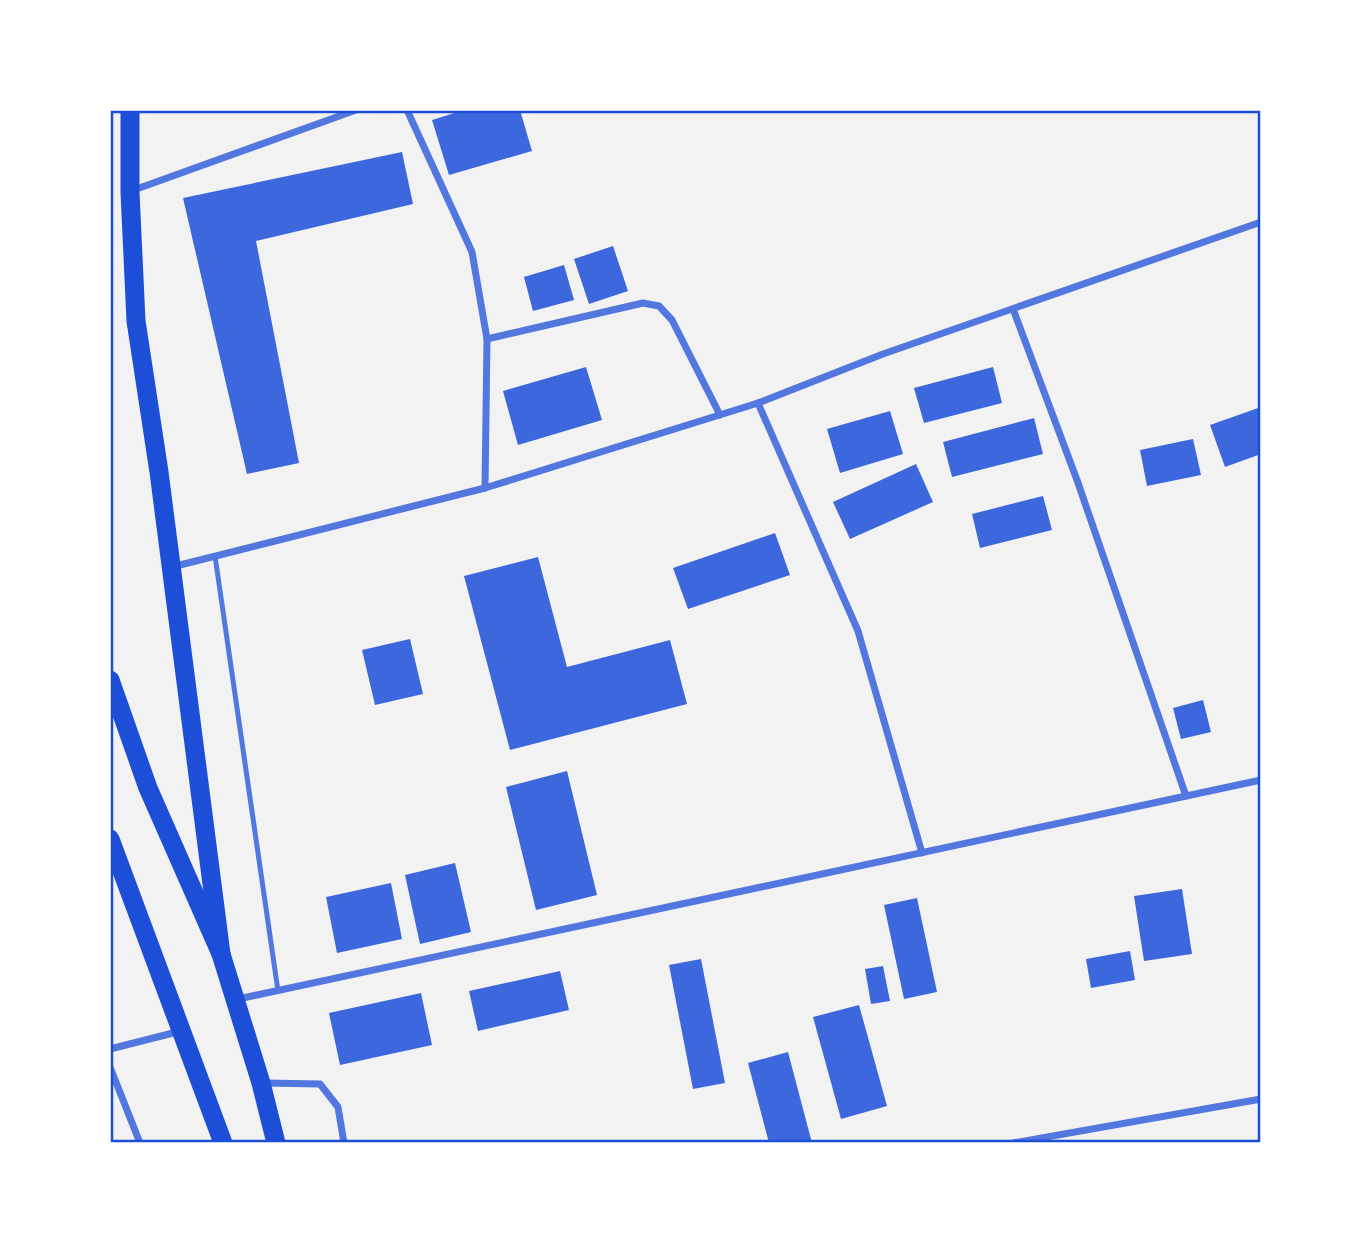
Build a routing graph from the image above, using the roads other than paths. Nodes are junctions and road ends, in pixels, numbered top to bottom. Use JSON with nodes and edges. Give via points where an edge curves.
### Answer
{"nodes":[{"id":1,"x":130,"y":110,"type":"edge"},
{"id":2,"x":356,"y":110,"type":"edge"},
{"id":3,"x":407,"y":110,"type":"edge"},
{"id":4,"x":130,"y":192,"type":"junction"},
{"id":5,"x":1261,"y":222,"type":"edge"},
{"id":6,"x":1013,"y":309,"type":"junction"},
{"id":7,"x":487,"y":339,"type":"junction"},
{"id":8,"x":758,"y":403,"type":"junction"},
{"id":9,"x":720,"y":415,"type":"junction"},
{"id":10,"x":485,"y":488,"type":"junction"},
{"id":11,"x":215,"y":556,"type":"junction"},
{"id":12,"x":171,"y":567,"type":"junction"},
{"id":13,"x":110,"y":680,"type":"edge"},
{"id":14,"x":1261,"y":780,"type":"edge"},
{"id":15,"x":1186,"y":796,"type":"junction"},
{"id":16,"x":110,"y":839,"type":"edge"},
{"id":17,"x":922,"y":853,"type":"junction"},
{"id":18,"x":221,"y":954,"type":"junction"},
{"id":19,"x":278,"y":990,"type":"junction"},
{"id":20,"x":236,"y":1000,"type":"junction"},
{"id":21,"x":182,"y":1030,"type":"junction"},
{"id":22,"x":110,"y":1049,"type":"edge"},
{"id":23,"x":110,"y":1067,"type":"edge"},
{"id":24,"x":261,"y":1083,"type":"junction"},
{"id":25,"x":1261,"y":1098,"type":"edge"},
{"id":26,"x":140,"y":1143,"type":"edge"},
{"id":27,"x":223,"y":1143,"type":"edge"},
{"id":28,"x":276,"y":1143,"type":"edge"},
{"id":29,"x":344,"y":1143,"type":"edge"},
{"id":30,"x":1013,"y":1143,"type":"edge"}],
"edges":[{"from":1,"to":4,"type":"highway"},
{"from":2,"to":4,"type":"street"},
{"from":3,"to":7,"type":"street","via":[[472,252]]},
{"from":4,"to":12,"type":"highway","via":[[136,321]]},
{"from":5,"to":6,"type":"street"},
{"from":6,"to":8,"type":"street"},
{"from":6,"to":15,"type":"street"},
{"from":7,"to":9,"type":"street","via":[[643,303],[659,306],[671,320]]},
{"from":7,"to":10,"type":"street"},
{"from":8,"to":9,"type":"street"},
{"from":8,"to":17,"type":"street","via":[[858,631]]},
{"from":9,"to":10,"type":"street"},
{"from":10,"to":11,"type":"street"},
{"from":11,"to":12,"type":"street"},
{"from":11,"to":19,"type":"lane"},
{"from":12,"to":18,"type":"highway"},
{"from":13,"to":18,"type":"highway","via":[[148,788]]},
{"from":14,"to":15,"type":"street"},
{"from":15,"to":17,"type":"street"},
{"from":16,"to":21,"type":"highway"},
{"from":17,"to":19,"type":"street"},
{"from":18,"to":20,"type":"highway"},
{"from":19,"to":20,"type":"street"},
{"from":20,"to":24,"type":"highway"},
{"from":21,"to":22,"type":"street"},
{"from":21,"to":27,"type":"highway"},
{"from":23,"to":26,"type":"street"},
{"from":24,"to":28,"type":"highway"},
{"from":24,"to":29,"type":"street","via":[[320,1084],[338,1107]]},
{"from":25,"to":30,"type":"street"}]}
